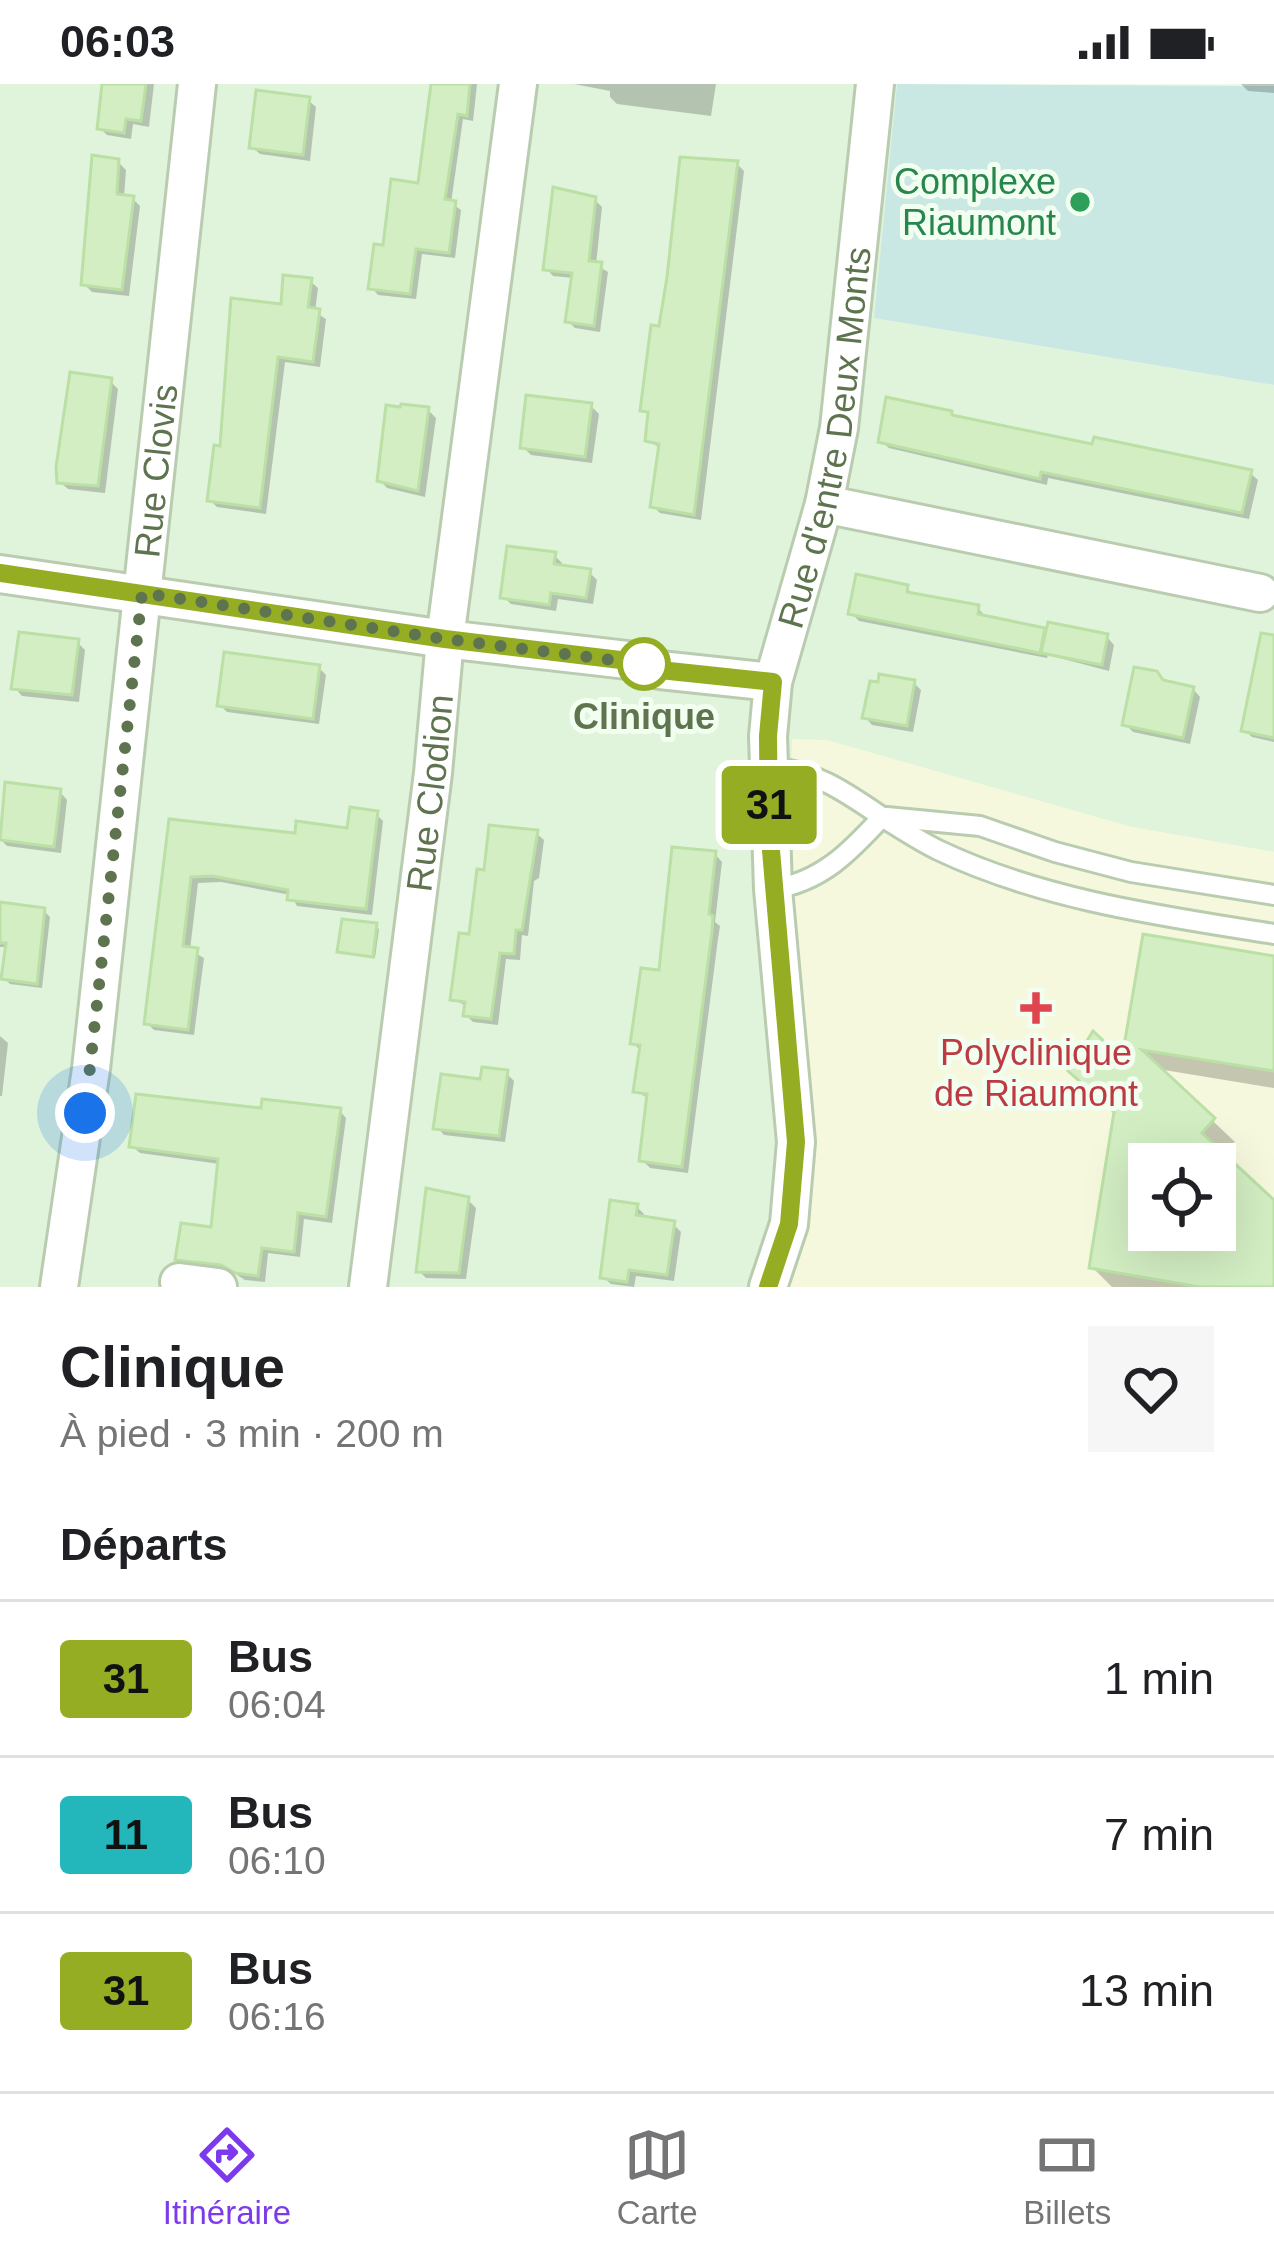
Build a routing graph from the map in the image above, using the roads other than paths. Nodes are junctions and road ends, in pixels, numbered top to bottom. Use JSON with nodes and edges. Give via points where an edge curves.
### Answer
{"nodes":[{"id":1,"x":197,"y":84,"type":"edge"},
{"id":2,"x":518,"y":84,"type":"edge"},
{"id":3,"x":875,"y":84,"type":"edge"},
{"id":4,"x":824,"y":504,"type":"junction"},
{"id":5,"x":0,"y":574,"type":"edge"},
{"id":6,"x":142,"y":593,"type":"junction"},
{"id":7,"x":1260,"y":593,"type":"dead end"},
{"id":8,"x":445,"y":639,"type":"junction"},
{"id":9,"x":773,"y":682,"type":"junction"},
{"id":10,"x":768,"y":768,"type":"junction"},
{"id":11,"x":882,"y":817,"type":"junction"},
{"id":12,"x":773,"y":890,"type":"junction"},
{"id":13,"x":1274,"y":895,"type":"edge"},
{"id":14,"x":1274,"y":934,"type":"edge"},
{"id":15,"x":179,"y":1282,"type":"dead end"},
{"id":16,"x":59,"y":1287,"type":"edge"},
{"id":17,"x":218,"y":1287,"type":"edge"},
{"id":18,"x":368,"y":1287,"type":"edge"},
{"id":19,"x":768,"y":1287,"type":"edge"}],
"edges":[{"from":1,"to":6,"type":"street","name":"Rue Clovis"},
{"from":2,"to":8,"type":"street","name":"Rue Clodion"},
{"from":3,"to":4,"type":"street","name":"Rue d'entre Deux Monts"},
{"from":4,"to":7,"type":"street"},
{"from":4,"to":9,"type":"street","name":"Rue d'entre Deux Monts"},
{"from":5,"to":6,"type":"street"},
{"from":6,"to":8,"type":"street"},
{"from":6,"to":16,"type":"street","name":"Rue Clovis"},
{"from":8,"to":9,"type":"street"},
{"from":8,"to":18,"type":"street","name":"Rue Clodion"},
{"from":9,"to":10,"type":"street","name":"Rue d'entre Deux Monts"},
{"from":10,"to":11,"type":"lane","via":[[793,768]]},
{"from":10,"to":12,"type":"street","name":"Rue d'entre Deux Monts"},
{"from":11,"to":12,"type":"lane","via":[[843,859],[800,885]]},
{"from":11,"to":13,"type":"lane","via":[[980,826],[1131,872]]},
{"from":11,"to":14,"type":"lane","via":[[939,850],[1027,883]]},
{"from":12,"to":19,"type":"street","name":"Rue d'entre Deux Monts","via":[[796,1142],[789,1224]]},
{"from":15,"to":17,"type":"street"}]}
